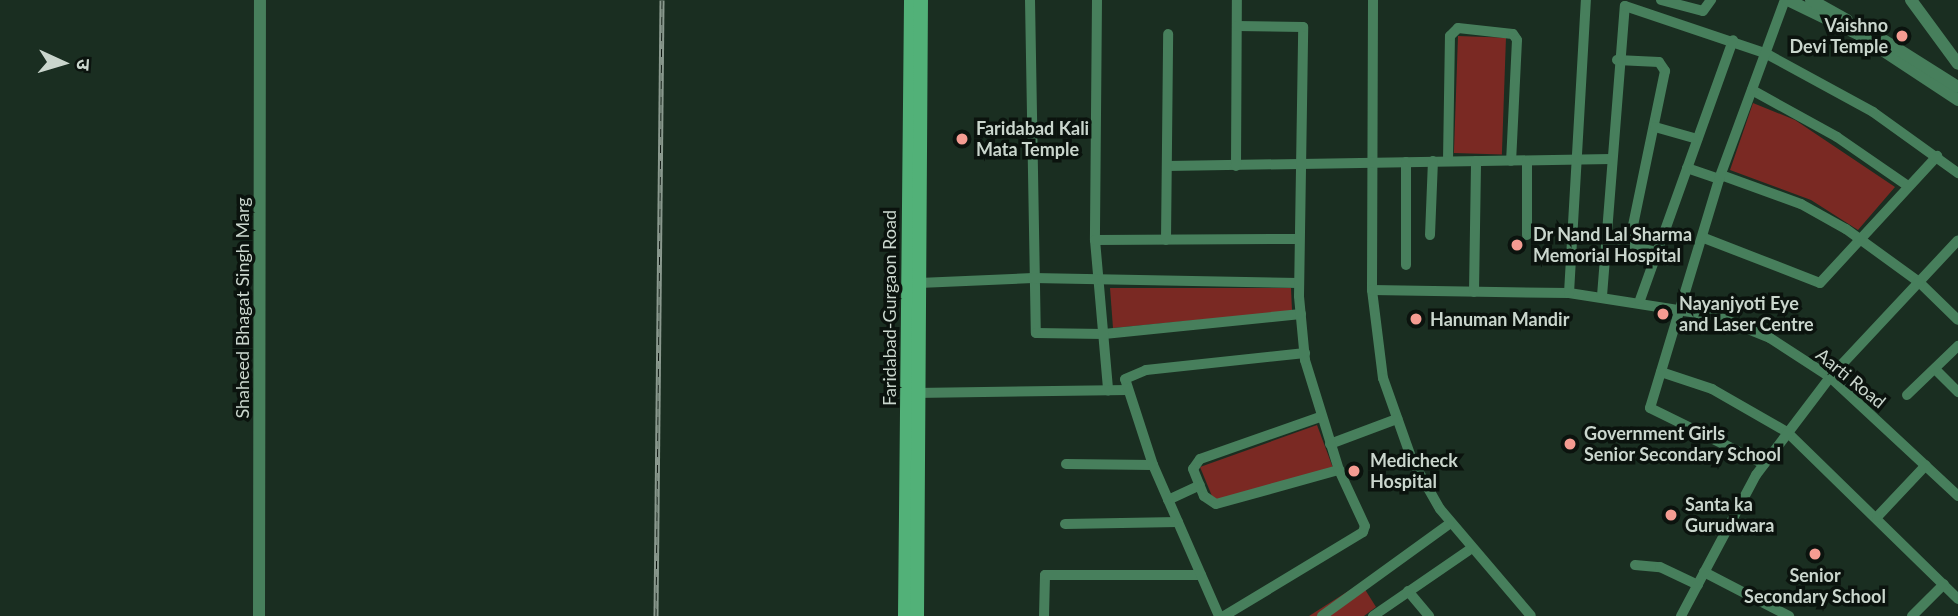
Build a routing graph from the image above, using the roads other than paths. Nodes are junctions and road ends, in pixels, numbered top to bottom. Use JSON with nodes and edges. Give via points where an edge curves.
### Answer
{"nodes":[{"id":1,"x":260,"y":0,"type":"edge"},
{"id":2,"x":911,"y":0,"type":"edge"},
{"id":3,"x":920,"y":0,"type":"edge"},
{"id":4,"x":1030,"y":0,"type":"edge"},
{"id":5,"x":1097,"y":0,"type":"edge"},
{"id":6,"x":1237,"y":0,"type":"edge"},
{"id":7,"x":1373,"y":0,"type":"edge"},
{"id":8,"x":1586,"y":0,"type":"edge"},
{"id":9,"x":1661,"y":0,"type":"edge"},
{"id":10,"x":1711,"y":0,"type":"edge"},
{"id":11,"x":1787,"y":0,"type":"edge"},
{"id":12,"x":1811,"y":0,"type":"edge"},
{"id":13,"x":1911,"y":0,"type":"edge"},
{"id":14,"x":1237,"y":26,"type":"junction"},
{"id":15,"x":1168,"y":34,"type":"dead end"},
{"id":16,"x":1733,"y":40,"type":"junction"},
{"id":17,"x":1765,"y":52,"type":"junction"},
{"id":18,"x":1616,"y":60,"type":"junction"},
{"id":19,"x":1958,"y":64,"type":"edge"},
{"id":20,"x":1752,"y":90,"type":"junction"},
{"id":21,"x":1957,"y":93,"type":"edge"},
{"id":22,"x":1655,"y":127,"type":"junction"},
{"id":23,"x":1697,"y":139,"type":"junction"},
{"id":24,"x":1937,"y":156,"type":"junction"},
{"id":25,"x":1578,"y":159,"type":"junction"},
{"id":26,"x":1611,"y":159,"type":"junction"},
{"id":27,"x":1448,"y":161,"type":"junction"},
{"id":28,"x":1476,"y":161,"type":"junction"},
{"id":29,"x":1511,"y":161,"type":"junction"},
{"id":30,"x":1527,"y":161,"type":"junction"},
{"id":31,"x":1406,"y":162,"type":"junction"},
{"id":32,"x":1433,"y":162,"type":"junction"},
{"id":33,"x":1372,"y":163,"type":"junction"},
{"id":34,"x":1167,"y":166,"type":"junction"},
{"id":35,"x":1236,"y":166,"type":"junction"},
{"id":36,"x":1300,"y":166,"type":"junction"},
{"id":37,"x":1687,"y":168,"type":"junction"},
{"id":38,"x":1958,"y":173,"type":"edge"},
{"id":39,"x":1720,"y":177,"type":"junction"},
{"id":40,"x":1908,"y":186,"type":"junction"},
{"id":41,"x":1430,"y":235,"type":"dead end"},
{"id":42,"x":1527,"y":235,"type":"dead end"},
{"id":43,"x":1704,"y":238,"type":"junction"},
{"id":44,"x":1299,"y":239,"type":"junction"},
{"id":45,"x":1605,"y":239,"type":"junction"},
{"id":46,"x":1096,"y":240,"type":"junction"},
{"id":47,"x":1166,"y":240,"type":"junction"},
{"id":48,"x":1860,"y":240,"type":"junction"},
{"id":49,"x":1958,"y":240,"type":"edge"},
{"id":50,"x":1629,"y":245,"type":"junction"},
{"id":51,"x":1660,"y":253,"type":"junction"},
{"id":52,"x":1406,"y":265,"type":"dead end"},
{"id":53,"x":1033,"y":278,"type":"junction"},
{"id":54,"x":1099,"y":281,"type":"junction"},
{"id":55,"x":1919,"y":282,"type":"junction"},
{"id":56,"x":919,"y":283,"type":"junction"},
{"id":57,"x":1299,"y":283,"type":"junction"},
{"id":58,"x":1372,"y":290,"type":"junction"},
{"id":59,"x":1474,"y":292,"type":"junction"},
{"id":60,"x":1569,"y":292,"type":"junction"},
{"id":61,"x":1602,"y":296,"type":"junction"},
{"id":62,"x":1640,"y":300,"type":"junction"},
{"id":63,"x":1680,"y":307,"type":"junction"},
{"id":64,"x":1301,"y":314,"type":"junction"},
{"id":65,"x":1958,"y":320,"type":"edge"},
{"id":66,"x":1104,"y":334,"type":"junction"},
{"id":67,"x":1958,"y":346,"type":"edge"},
{"id":68,"x":1305,"y":353,"type":"junction"},
{"id":69,"x":1935,"y":369,"type":"junction"},
{"id":70,"x":1661,"y":372,"type":"junction"},
{"id":71,"x":1830,"y":377,"type":"junction"},
{"id":72,"x":1108,"y":390,"type":"junction"},
{"id":73,"x":1128,"y":390,"type":"junction"},
{"id":74,"x":1958,"y":392,"type":"edge"},
{"id":75,"x":914,"y":393,"type":"junction"},
{"id":76,"x":1907,"y":396,"type":"dead end"},
{"id":77,"x":1320,"y":417,"type":"junction"},
{"id":78,"x":1397,"y":419,"type":"junction"},
{"id":79,"x":1787,"y":432,"type":"junction"},
{"id":80,"x":1329,"y":444,"type":"junction"},
{"id":81,"x":1066,"y":464,"type":"dead end"},
{"id":82,"x":1764,"y":464,"type":"junction"},
{"id":83,"x":1153,"y":465,"type":"junction"},
{"id":84,"x":1926,"y":465,"type":"junction"},
{"id":85,"x":1339,"y":470,"type":"junction"},
{"id":86,"x":1200,"y":485,"type":"junction"},
{"id":87,"x":1958,"y":496,"type":"edge"},
{"id":88,"x":1168,"y":500,"type":"junction"},
{"id":89,"x":1877,"y":516,"type":"junction"},
{"id":90,"x":1178,"y":523,"type":"junction"},
{"id":91,"x":1065,"y":524,"type":"dead end"},
{"id":92,"x":1449,"y":524,"type":"junction"},
{"id":93,"x":1469,"y":550,"type":"junction"},
{"id":94,"x":1635,"y":565,"type":"dead end"},
{"id":95,"x":1704,"y":572,"type":"junction"},
{"id":96,"x":1201,"y":575,"type":"junction"},
{"id":97,"x":1698,"y":584,"type":"junction"},
{"id":98,"x":1944,"y":584,"type":"junction"},
{"id":99,"x":1408,"y":591,"type":"junction"},
{"id":100,"x":1958,"y":598,"type":"edge"},
{"id":101,"x":258,"y":616,"type":"edge"},
{"id":102,"x":905,"y":616,"type":"edge"},
{"id":103,"x":917,"y":616,"type":"edge"},
{"id":104,"x":1044,"y":616,"type":"edge"},
{"id":105,"x":1219,"y":616,"type":"edge"},
{"id":106,"x":1224,"y":616,"type":"edge"},
{"id":107,"x":1322,"y":616,"type":"edge"},
{"id":108,"x":1373,"y":616,"type":"edge"},
{"id":109,"x":1429,"y":616,"type":"edge"},
{"id":110,"x":1531,"y":616,"type":"edge"},
{"id":111,"x":1681,"y":616,"type":"edge"},
{"id":112,"x":1789,"y":616,"type":"edge"},
{"id":113,"x":1912,"y":616,"type":"edge"}],
"edges":[{"from":1,"to":101,"type":"street","name":"Shaheed Bhagat Singh Marg"},
{"from":2,"to":75,"type":"main road","name":"Faridabad-Gurgaon Road"},
{"from":3,"to":56,"type":"main road","name":"Faridabad-Gurgaon Road"},
{"from":4,"to":53,"type":"street"},
{"from":5,"to":46,"type":"street"},
{"from":6,"to":14,"type":"street"},
{"from":7,"to":33,"type":"street"},
{"from":8,"to":25,"type":"street"},
{"from":9,"to":10,"type":"street","via":[[1703,11]]},
{"from":11,"to":17,"type":"street"},
{"from":11,"to":21,"type":"street","via":[[1858,34]]},
{"from":12,"to":21,"type":"street"},
{"from":13,"to":19,"type":"street"},
{"from":14,"to":35,"type":"street"},
{"from":14,"to":36,"type":"street","via":[[1303,27]]},
{"from":15,"to":34,"type":"street"},
{"from":16,"to":17,"type":"street"},
{"from":16,"to":18,"type":"street","via":[[1625,6]]},
{"from":16,"to":23,"type":"street"},
{"from":17,"to":20,"type":"street"},
{"from":17,"to":24,"type":"street","via":[[1864,106]]},
{"from":18,"to":22,"type":"street","via":[[1665,67]]},
{"from":18,"to":26,"type":"street"},
{"from":20,"to":39,"type":"street"},
{"from":20,"to":40,"type":"street","via":[[1838,137]]},
{"from":22,"to":23,"type":"street"},
{"from":22,"to":50,"type":"street"},
{"from":23,"to":37,"type":"street"},
{"from":24,"to":38,"type":"street"},
{"from":24,"to":40,"type":"street"},
{"from":25,"to":26,"type":"street"},
{"from":25,"to":30,"type":"street"},
{"from":25,"to":60,"type":"street"},
{"from":26,"to":45,"type":"street"},
{"from":27,"to":28,"type":"street"},
{"from":27,"to":29,"type":"street","via":[[1450,36],[1458,28],[1508,33],[1517,40]]},
{"from":27,"to":32,"type":"street"},
{"from":28,"to":29,"type":"street"},
{"from":28,"to":59,"type":"street"},
{"from":29,"to":30,"type":"street"},
{"from":30,"to":42,"type":"street"},
{"from":31,"to":32,"type":"street"},
{"from":31,"to":33,"type":"street"},
{"from":31,"to":52,"type":"street"},
{"from":32,"to":41,"type":"street"},
{"from":33,"to":36,"type":"street"},
{"from":33,"to":58,"type":"street"},
{"from":34,"to":35,"type":"street"},
{"from":34,"to":47,"type":"street"},
{"from":35,"to":36,"type":"street"},
{"from":36,"to":44,"type":"street"},
{"from":37,"to":39,"type":"street"},
{"from":37,"to":51,"type":"street"},
{"from":39,"to":43,"type":"street"},
{"from":39,"to":48,"type":"street","via":[[1801,204]]},
{"from":40,"to":48,"type":"street"},
{"from":43,"to":48,"type":"street","via":[[1815,284],[1830,276]]},
{"from":43,"to":63,"type":"street"},
{"from":44,"to":47,"type":"street"},
{"from":44,"to":57,"type":"street"},
{"from":45,"to":50,"type":"street"},
{"from":45,"to":61,"type":"street"},
{"from":46,"to":47,"type":"street"},
{"from":46,"to":54,"type":"street"},
{"from":48,"to":55,"type":"street"},
{"from":49,"to":55,"type":"street"},
{"from":50,"to":51,"type":"street"},
{"from":51,"to":62,"type":"street"},
{"from":53,"to":54,"type":"street"},
{"from":53,"to":56,"type":"street"},
{"from":53,"to":66,"type":"street","via":[[1036,333]]},
{"from":54,"to":57,"type":"street"},
{"from":54,"to":66,"type":"street"},
{"from":55,"to":65,"type":"street"},
{"from":55,"to":71,"type":"street"},
{"from":56,"to":75,"type":"main road","name":"Faridabad-Gurgaon Road"},
{"from":57,"to":64,"type":"street"},
{"from":58,"to":59,"type":"street","name":"Aarti Road"},
{"from":58,"to":78,"type":"street","via":[[1380,367]]},
{"from":59,"to":60,"type":"street","name":"Aarti Road"},
{"from":60,"to":61,"type":"street","name":"Aarti Road"},
{"from":61,"to":62,"type":"street","name":"Aarti Road"},
{"from":62,"to":63,"type":"street","name":"Aarti Road"},
{"from":63,"to":70,"type":"street"},
{"from":63,"to":71,"type":"street","name":"Aarti Road","via":[[1770,338]]},
{"from":64,"to":66,"type":"street"},
{"from":64,"to":68,"type":"street"},
{"from":66,"to":72,"type":"street"},
{"from":67,"to":69,"type":"street"},
{"from":68,"to":73,"type":"street","via":[[1128,373]]},
{"from":68,"to":77,"type":"street"},
{"from":69,"to":74,"type":"street"},
{"from":69,"to":76,"type":"street"},
{"from":70,"to":79,"type":"street","via":[[1712,389]]},
{"from":70,"to":82,"type":"street","via":[[1650,409]]},
{"from":71,"to":79,"type":"street"},
{"from":71,"to":84,"type":"street","name":"Aarti Road"},
{"from":72,"to":73,"type":"street"},
{"from":72,"to":75,"type":"street"},
{"from":73,"to":83,"type":"street"},
{"from":75,"to":102,"type":"main road","name":"Faridabad-Gurgaon Road"},
{"from":75,"to":103,"type":"main road","name":"Faridabad-Gurgaon Road"},
{"from":77,"to":80,"type":"street"},
{"from":77,"to":86,"type":"street","via":[[1200,459],[1193,469]]},
{"from":78,"to":80,"type":"street"},
{"from":78,"to":92,"type":"street"},
{"from":79,"to":82,"type":"street"},
{"from":79,"to":89,"type":"street"},
{"from":80,"to":85,"type":"street"},
{"from":81,"to":83,"type":"street"},
{"from":82,"to":95,"type":"street"},
{"from":83,"to":88,"type":"street"},
{"from":84,"to":87,"type":"street","name":"Aarti Road"},
{"from":84,"to":89,"type":"street"},
{"from":85,"to":86,"type":"street","via":[[1216,504]]},
{"from":85,"to":106,"type":"street","via":[[1364,520],[1363,532]]},
{"from":86,"to":88,"type":"street"},
{"from":88,"to":90,"type":"street"},
{"from":89,"to":98,"type":"street"},
{"from":90,"to":91,"type":"street"},
{"from":90,"to":96,"type":"street"},
{"from":92,"to":93,"type":"street"},
{"from":92,"to":107,"type":"street"},
{"from":93,"to":99,"type":"street"},
{"from":93,"to":110,"type":"street"},
{"from":94,"to":97,"type":"street","via":[[1667,569]]},
{"from":95,"to":97,"type":"street"},
{"from":95,"to":112,"type":"street"},
{"from":96,"to":104,"type":"street","via":[[1045,575]]},
{"from":96,"to":105,"type":"street"},
{"from":97,"to":111,"type":"street"},
{"from":98,"to":100,"type":"street"},
{"from":98,"to":113,"type":"street"},
{"from":99,"to":108,"type":"street"},
{"from":99,"to":109,"type":"street"}]}
